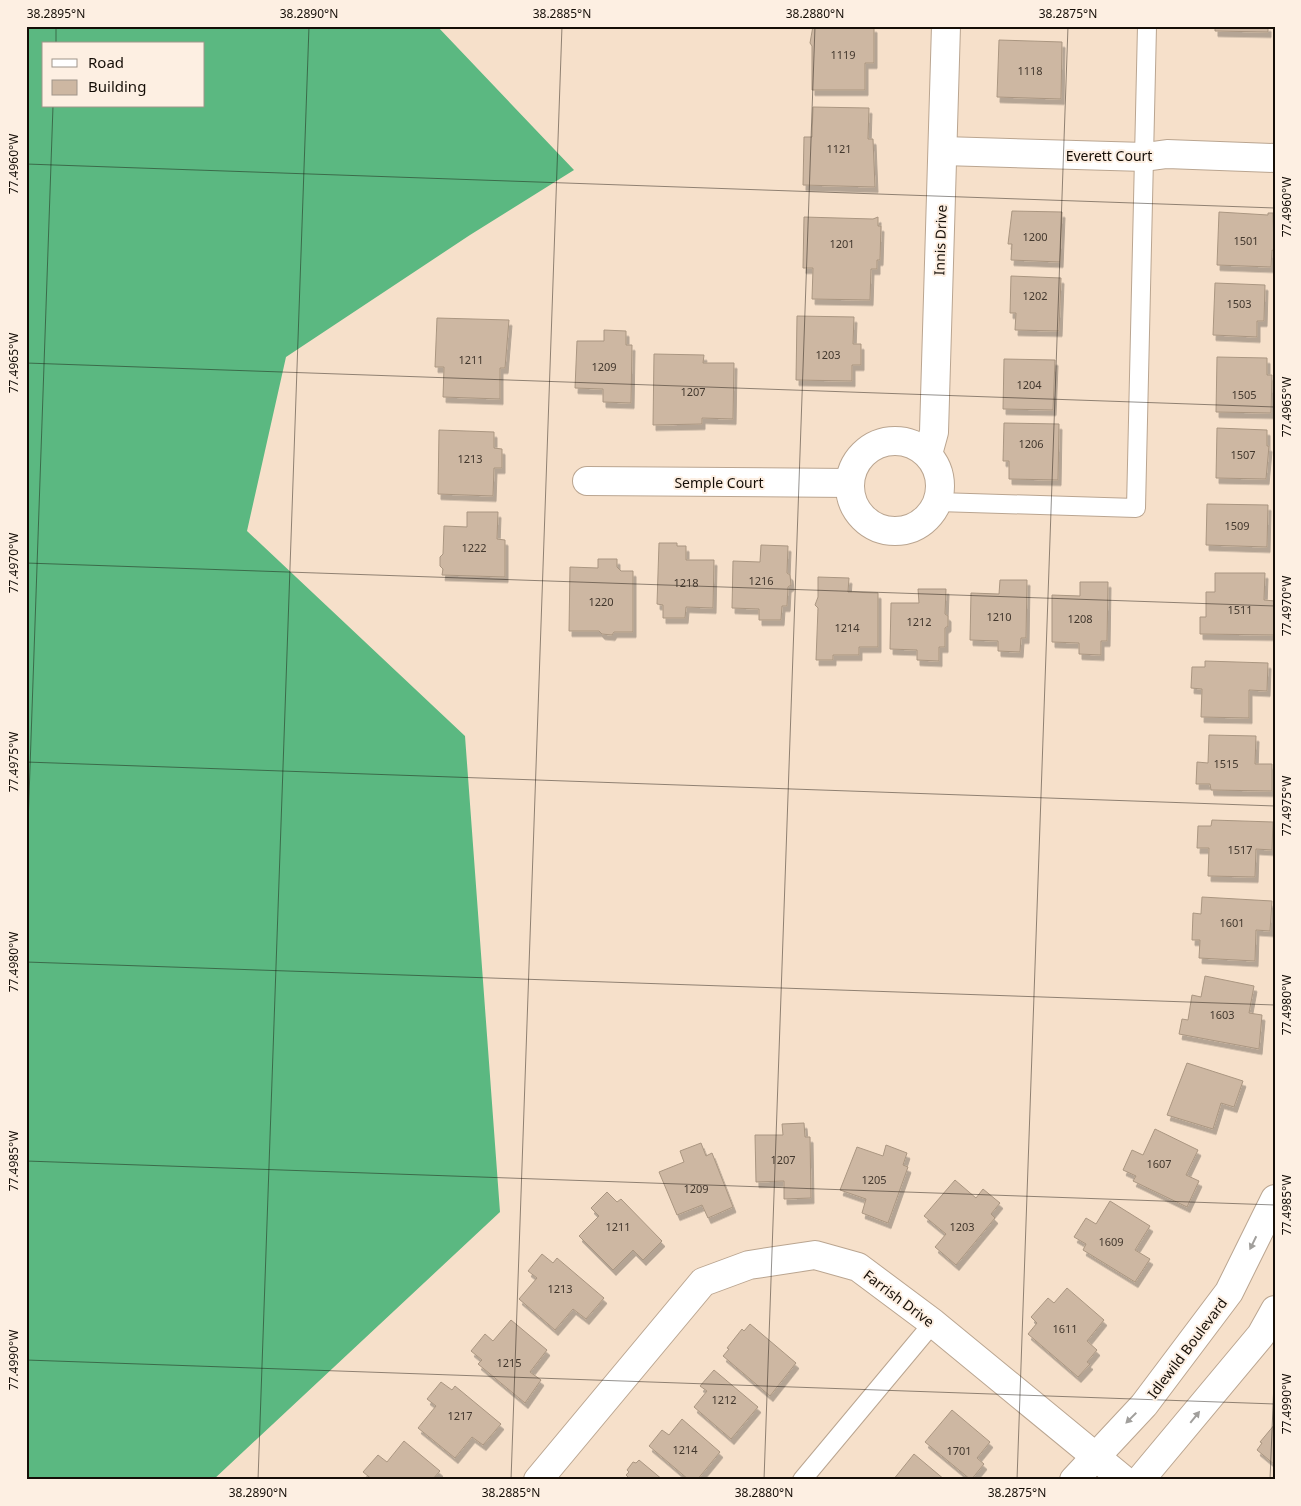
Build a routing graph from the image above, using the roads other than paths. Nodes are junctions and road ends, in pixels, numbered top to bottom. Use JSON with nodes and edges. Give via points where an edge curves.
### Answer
{"nodes":[{"id":1,"x":946,"y":26,"type":"edge"},
{"id":2,"x":1147,"y":26,"type":"edge"},
{"id":3,"x":943,"y":151,"type":"junction"},
{"id":4,"x":1145,"y":157,"type":"junction"},
{"id":5,"x":1275,"y":158,"type":"edge"},
{"id":6,"x":928,"y":454,"type":"junction"},
{"id":7,"x":587,"y":481,"type":"dead end"},
{"id":8,"x":850,"y":483,"type":"junction"},
{"id":9,"x":938,"y":502,"type":"junction"},
{"id":10,"x":1275,"y":1199,"type":"edge"},
{"id":11,"x":1275,"y":1310,"type":"edge"},
{"id":12,"x":933,"y":1323,"type":"junction"},
{"id":13,"x":1095,"y":1455,"type":"junction"},
{"id":14,"x":538,"y":1480,"type":"edge"},
{"id":15,"x":802,"y":1480,"type":"edge"},
{"id":16,"x":1074,"y":1480,"type":"edge"},
{"id":17,"x":1124,"y":1480,"type":"edge"},
{"id":18,"x":1140,"y":1480,"type":"edge"}],
"edges":[{"from":1,"to":3,"type":"street","name":"Innis Drive"},
{"from":2,"to":4,"type":"lane"},
{"from":3,"to":4,"type":"street","name":"Everett Court"},
{"from":3,"to":6,"type":"street","name":"Innis Drive","via":[[934,432]]},
{"from":4,"to":5,"type":"street","name":"Everett Court","via":[[1167,154]]},
{"from":4,"to":9,"type":"lane","via":[[1136,508]]},
{"from":6,"to":8,"type":"street","via":[[916,445],[901,441],[880,444],[861,456],[853,468]]},
{"from":6,"to":9,"type":"street","via":[[940,476]]},
{"from":7,"to":8,"type":"street","name":"Semple Court"},
{"from":8,"to":9,"type":"street","via":[[856,510],[866,522],[879,529],[893,532],[921,525]]},
{"from":10,"to":13,"type":"street","name":"Idlewild Boulevard","one_way":true,"via":[[1230,1292],[1144,1405]]},
{"from":18,"to":11,"type":"street","one_way":true,"via":[[1261,1335]]},
{"from":12,"to":13,"type":"street","name":"Farrish Drive"},
{"from":12,"to":14,"type":"street","name":"Farrish Drive","via":[[858,1267],[815,1255],[749,1265],[702,1282]]},
{"from":12,"to":15,"type":"lane"},
{"from":13,"to":16,"type":"street","name":"Idlewild Boulevard"},
{"from":13,"to":17,"type":"street","name":"Farrish Drive"}]}
